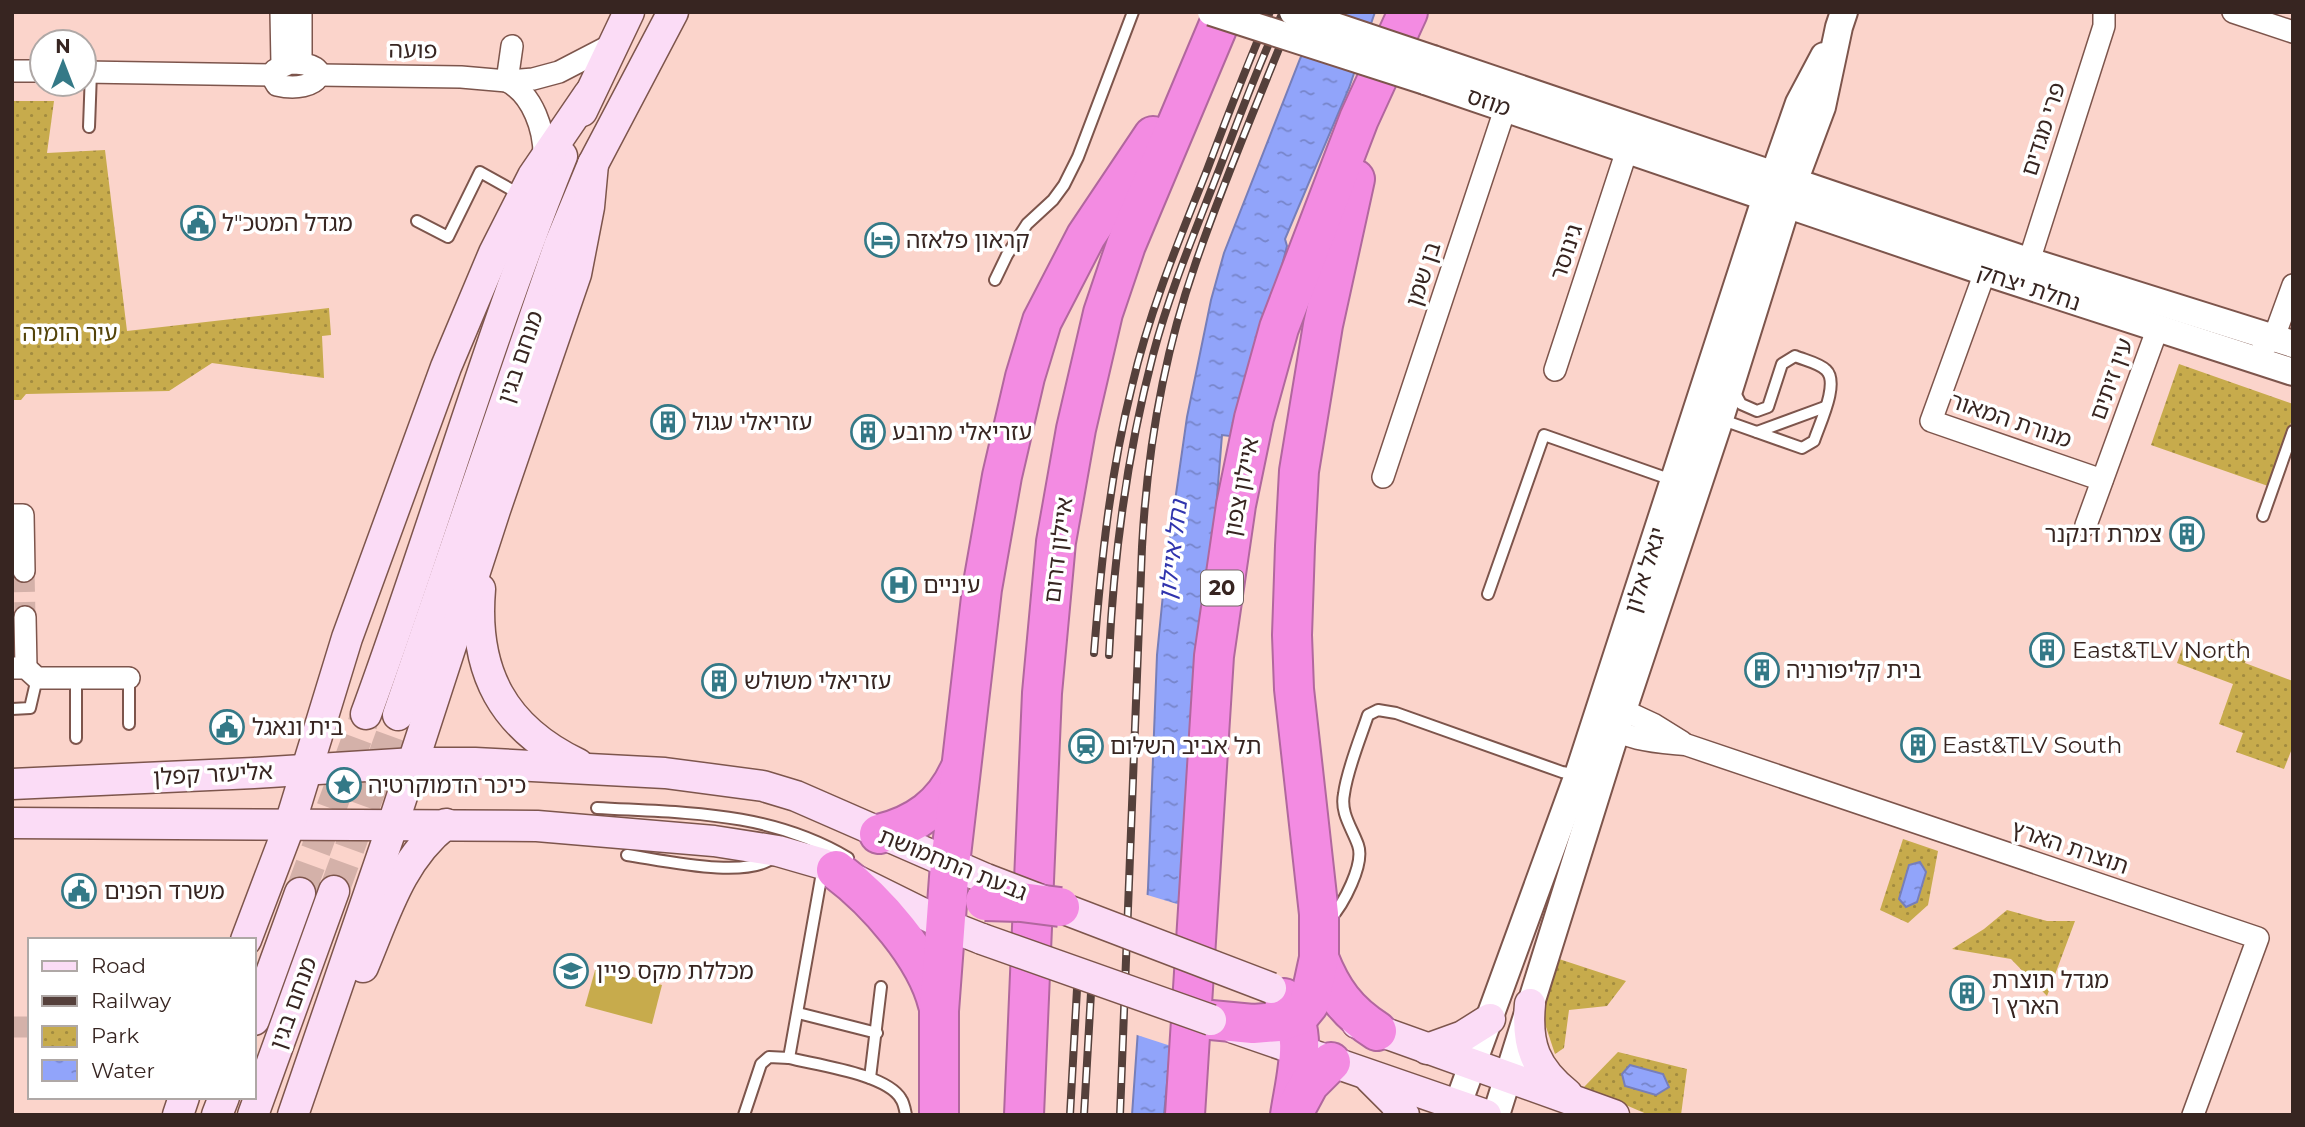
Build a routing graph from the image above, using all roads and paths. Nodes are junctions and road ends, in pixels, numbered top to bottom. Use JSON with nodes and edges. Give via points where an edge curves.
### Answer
{"nodes":[{"id":1,"x":281,"y":12,"type":"edge"},
{"id":2,"x":301,"y":12,"type":"edge"},
{"id":3,"x":629,"y":12,"type":"edge"},
{"id":4,"x":673,"y":12,"type":"edge"},
{"id":5,"x":1133,"y":12,"type":"edge"},
{"id":6,"x":1211,"y":12,"type":"edge"},
{"id":7,"x":1224,"y":12,"type":"edge"},
{"id":8,"x":1293,"y":12,"type":"edge"},
{"id":9,"x":1408,"y":12,"type":"edge"},
{"id":10,"x":2104,"y":12,"type":"edge"},
{"id":11,"x":2233,"y":12,"type":"edge"},
{"id":12,"x":1841,"y":20,"type":"edge"},
{"id":13,"x":2293,"y":32,"type":"edge"},
{"id":14,"x":613,"y":44,"type":"junction"},
{"id":15,"x":512,"y":46,"type":"dead end"},
{"id":16,"x":1204,"y":59,"type":"junction"},
{"id":17,"x":294,"y":70,"type":"junction"},
{"id":18,"x":1429,"y":70,"type":"junction"},
{"id":19,"x":98,"y":72,"type":"edge"},
{"id":20,"x":507,"y":81,"type":"junction"},
{"id":21,"x":1374,"y":85,"type":"junction"},
{"id":22,"x":589,"y":94,"type":"junction"},
{"id":23,"x":1509,"y":97,"type":"junction"},
{"id":24,"x":88,"y":98,"type":"edge"},
{"id":25,"x":89,"y":127,"type":"dead end"},
{"id":26,"x":1627,"y":150,"type":"junction"},
{"id":27,"x":544,"y":159,"type":"junction"},
{"id":28,"x":593,"y":164,"type":"junction"},
{"id":29,"x":1781,"y":190,"type":"junction"},
{"id":30,"x":523,"y":196,"type":"junction"},
{"id":31,"x":417,"y":221,"type":"dead end"},
{"id":32,"x":2029,"y":261,"type":"junction"},
{"id":33,"x":1985,"y":272,"type":"junction"},
{"id":34,"x":995,"y":280,"type":"dead end"},
{"id":35,"x":2293,"y":285,"type":"edge"},
{"id":36,"x":2157,"y":330,"type":"junction"},
{"id":37,"x":2283,"y":340,"type":"edge"},
{"id":38,"x":2230,"y":352,"type":"junction"},
{"id":39,"x":1555,"y":370,"type":"dead end"},
{"id":40,"x":2293,"y":372,"type":"edge"},
{"id":41,"x":1731,"y":380,"type":"junction"},
{"id":42,"x":1825,"y":407,"type":"junction"},
{"id":43,"x":1720,"y":419,"type":"junction"},
{"id":44,"x":2293,"y":431,"type":"edge"},
{"id":45,"x":1757,"y":432,"type":"junction"},
{"id":46,"x":1383,"y":477,"type":"dead end"},
{"id":47,"x":2102,"y":480,"type":"junction"},
{"id":48,"x":1675,"y":481,"type":"junction"},
{"id":49,"x":12,"y":515,"type":"edge"},
{"id":50,"x":2263,"y":516,"type":"dead end"},
{"id":51,"x":2086,"y":526,"type":"dead end"},
{"id":52,"x":483,"y":548,"type":"junction"},
{"id":53,"x":24,"y":571,"type":"tunnel mouth"},
{"id":54,"x":1488,"y":594,"type":"dead end"},
{"id":55,"x":25,"y":617,"type":"tunnel mouth"},
{"id":56,"x":25,"y":671,"type":"edge"},
{"id":57,"x":76,"y":678,"type":"junction"},
{"id":58,"x":129,"y":678,"type":"joint"},
{"id":59,"x":12,"y":709,"type":"edge"},
{"id":60,"x":366,"y":714,"type":"tunnel mouth"},
{"id":61,"x":398,"y":715,"type":"tunnel mouth"},
{"id":62,"x":1612,"y":718,"type":"junction"},
{"id":63,"x":129,"y":724,"type":"dead end"},
{"id":64,"x":76,"y":738,"type":"dead end"},
{"id":65,"x":414,"y":764,"type":"junction"},
{"id":66,"x":961,"y":766,"type":"junction"},
{"id":67,"x":592,"y":768,"type":"junction"},
{"id":68,"x":308,"y":769,"type":"junction"},
{"id":69,"x":1578,"y":775,"type":"junction"},
{"id":70,"x":12,"y":784,"type":"edge"},
{"id":71,"x":597,"y":808,"type":"dead end"},
{"id":72,"x":12,"y":823,"type":"edge"},
{"id":73,"x":290,"y":824,"type":"junction"},
{"id":74,"x":393,"y":824,"type":"junction"},
{"id":75,"x":446,"y":824,"type":"junction"},
{"id":76,"x":778,"y":851,"type":"junction"},
{"id":77,"x":627,"y":855,"type":"dead end"},
{"id":78,"x":850,"y":858,"type":"junction"},
{"id":79,"x":950,"y":864,"type":"junction"},
{"id":80,"x":874,"y":877,"type":"dead end"},
{"id":81,"x":985,"y":890,"type":"junction"},
{"id":82,"x":334,"y":891,"type":"tunnel mouth"},
{"id":83,"x":300,"y":893,"type":"tunnel mouth"},
{"id":84,"x":897,"y":900,"type":"junction"},
{"id":85,"x":1060,"y":907,"type":"joint"},
{"id":86,"x":944,"y":923,"type":"junction"},
{"id":87,"x":247,"y":938,"type":"edge"},
{"id":88,"x":1319,"y":944,"type":"junction"},
{"id":89,"x":881,"y":987,"type":"dead end"},
{"id":90,"x":1530,"y":1004,"type":"junction"},
{"id":91,"x":939,"y":1011,"type":"junction"},
{"id":92,"x":798,"y":1013,"type":"junction"},
{"id":93,"x":256,"y":1014,"type":"edge"},
{"id":94,"x":1490,"y":1019,"type":"junction"},
{"id":95,"x":1211,"y":1020,"type":"joint"},
{"id":96,"x":1298,"y":1028,"type":"junction"},
{"id":97,"x":1377,"y":1031,"type":"junction"},
{"id":98,"x":877,"y":1032,"type":"junction"},
{"id":99,"x":1427,"y":1049,"type":"junction"},
{"id":100,"x":789,"y":1058,"type":"junction"},
{"id":101,"x":1472,"y":1065,"type":"junction"},
{"id":102,"x":1506,"y":1076,"type":"junction"},
{"id":103,"x":870,"y":1078,"type":"junction"},
{"id":104,"x":1576,"y":1101,"type":"junction"},
{"id":105,"x":1456,"y":1110,"type":"edge"},
{"id":106,"x":253,"y":1115,"type":"edge"},
{"id":107,"x":293,"y":1115,"type":"edge"},
{"id":108,"x":299,"y":1115,"type":"edge"},
{"id":109,"x":744,"y":1115,"type":"edge"},
{"id":110,"x":906,"y":1115,"type":"edge"},
{"id":111,"x":939,"y":1115,"type":"edge"},
{"id":112,"x":1024,"y":1115,"type":"edge"},
{"id":113,"x":1185,"y":1115,"type":"edge"},
{"id":114,"x":1292,"y":1115,"type":"edge"},
{"id":115,"x":1404,"y":1115,"type":"edge"},
{"id":116,"x":1486,"y":1115,"type":"edge"},
{"id":117,"x":1496,"y":1115,"type":"edge"},
{"id":118,"x":1614,"y":1115,"type":"edge"},
{"id":119,"x":2193,"y":1115,"type":"edge"}],
"edges":[{"from":1,"to":17,"type":"street"},
{"from":2,"to":17,"type":"street"},
{"from":3,"to":14,"type":"main road","name":"מנחם בגין"},
{"from":4,"to":28,"type":"main road","name":"מנחם בגין"},
{"from":5,"to":34,"type":"lane","via":[[1064,185],[1027,224]]},
{"from":6,"to":18,"type":"street","name":"מוזס","bridge":true},
{"from":7,"to":16,"type":"highway","name":"איילון דרום"},
{"from":8,"to":18,"type":"street","name":"מוזס","bridge":true},
{"from":9,"to":21,"type":"highway","name":"איילון צפון","number":"20"},
{"from":10,"to":32,"type":"street","name":"פרי מגדים","via":[[2104,26]]},
{"from":11,"to":13,"type":"street"},
{"from":12,"to":29,"type":"street","name":"יגאל אלון","via":[[1800,103]]},
{"from":14,"to":20,"type":"street","name":"פועה","via":[[559,72]]},
{"from":14,"to":22,"type":"main road","name":"מנחם בגין"},
{"from":15,"to":20,"type":"street"},
{"from":16,"to":66,"type":"highway","via":[[1086,236],[1042,321],[1002,476],[982,589]]},
{"from":16,"to":112,"type":"highway","name":"איילון דרום","via":[[1126,245],[1103,313],[1056,542],[1042,693]]},
{"from":17,"to":19,"type":"street","name":"פועה"},
{"from":17,"to":20,"type":"street","name":"פועה"},
{"from":18,"to":23,"type":"street","name":"מוזס"},
{"from":20,"to":27,"type":"street","via":[[520,90],[534,111]]},
{"from":21,"to":88,"type":"highway","via":[[1323,325],[1298,471],[1294,689]]},
{"from":21,"to":113,"type":"highway","name":"איילון צפון","number":"20","via":[[1279,328],[1236,505],[1214,656]]},
{"from":22,"to":27,"type":"main road"},
{"from":22,"to":60,"type":"main road","name":"מנחם בגין","via":[[533,229]]},
{"from":23,"to":26,"type":"street","name":"מוזס"},
{"from":23,"to":29,"type":"street","name":"מוזס"},
{"from":23,"to":46,"type":"street","name":"בן שמן"},
{"from":24,"to":25,"type":"lane"},
{"from":26,"to":29,"type":"street","name":"מוזס"},
{"from":26,"to":39,"type":"street","name":"גינוסר"},
{"from":27,"to":30,"type":"main road"},
{"from":28,"to":52,"type":"main road","via":[[576,274]]},
{"from":28,"to":61,"type":"main road","name":"מנחם בגין","via":[[559,246]]},
{"from":29,"to":32,"type":"street","name":"נחלת יצחק"},
{"from":29,"to":33,"type":"street","name":"נחלת יצחק"},
{"from":29,"to":41,"type":"street","name":"יגאל אלון"},
{"from":29,"to":48,"type":"street","name":"יגאל אלון"},
{"from":30,"to":31,"type":"lane","via":[[480,172],[448,237]]},
{"from":30,"to":68,"type":"main road","via":[[446,367],[347,638]]},
{"from":32,"to":37,"type":"street","name":"נחלת יצחק"},
{"from":33,"to":36,"type":"street","name":"נחלת יצחק"},
{"from":33,"to":47,"type":"street","name":"מנורת המאור","via":[[1931,421]]},
{"from":35,"to":37,"type":"street"},
{"from":36,"to":38,"type":"street","name":"נחלת יצחק"},
{"from":36,"to":47,"type":"street","name":"עין זיתים"},
{"from":37,"to":38,"type":"street","via":[[2249,353]]},
{"from":38,"to":40,"type":"street","name":"נחלת יצחק"},
{"from":41,"to":42,"type":"lane","via":[[1741,404],[1757,411],[1768,407],[1782,364],[1795,356],[1830,375],[1832,386]]},
{"from":41,"to":43,"type":"street","name":"יגאל אלון"},
{"from":42,"to":45,"type":"lane"},
{"from":42,"to":45,"type":"lane","via":[[1814,441],[1802,448]]},
{"from":43,"to":45,"type":"lane"},
{"from":43,"to":62,"type":"street","name":"יגאל אלון"},
{"from":44,"to":50,"type":"lane"},
{"from":47,"to":51,"type":"street","name":"עין זיתים"},
{"from":48,"to":54,"type":"lane","via":[[1544,435],[1520,516]]},
{"from":48,"to":62,"type":"street","name":"יגאל אלון"},
{"from":49,"to":53,"type":"street","via":[[23,515]]},
{"from":52,"to":65,"type":"main road"},
{"from":52,"to":67,"type":"main road","via":[[482,652],[505,707],[546,748]]},
{"from":55,"to":56,"type":"street"},
{"from":56,"to":57,"type":"street"},
{"from":56,"to":59,"type":"lane","via":[[30,708]]},
{"from":57,"to":58,"type":"street"},
{"from":57,"to":64,"type":"lane"},
{"from":58,"to":63,"type":"lane"},
{"from":62,"to":69,"type":"street","name":"יגאל אלון"},
{"from":62,"to":90,"type":"street","name":"יגאל אלון"},
{"from":62,"to":119,"type":"street","name":"תוצרת הארץ","via":[[1640,738],[1687,745],[2258,938]]},
{"from":65,"to":67,"type":"main road","name":"גבעת התחמושת"},
{"from":65,"to":68,"type":"main road","name":"אליעזר קפלן"},
{"from":65,"to":74,"type":"main road"},
{"from":66,"to":78,"type":"highway","via":[[947,792],[927,814]]},
{"from":66,"to":79,"type":"highway"},
{"from":67,"to":78,"type":"main road","name":"גבעת התחמושת","via":[[763,786],[826,808]]},
{"from":68,"to":70,"type":"main road","name":"אליעזר קפלן"},
{"from":68,"to":73,"type":"main road"},
{"from":69,"to":88,"type":"lane","via":[[1396,713],[1378,710],[1368,715],[1343,795],[1346,819],[1360,848],[1355,878]]},
{"from":69,"to":94,"type":"street","name":"יגאל אלון"},
{"from":71,"to":78,"type":"lane","via":[[742,819],[794,834]]},
{"from":72,"to":73,"type":"main road","name":"אליעזר קפלן"},
{"from":73,"to":74,"type":"main road","name":"אליעזר קפלן"},
{"from":73,"to":87,"type":"main road"},
{"from":74,"to":75,"type":"main road","name":"גבעת התחמושת"},
{"from":74,"to":107,"type":"main road"},
{"from":75,"to":76,"type":"main road","name":"גבעת התחמושת","via":[[621,832]]},
{"from":75,"to":108,"type":"main road","via":[[405,869]]},
{"from":76,"to":77,"type":"lane","via":[[765,864],[726,868]]},
{"from":76,"to":78,"type":"main road","name":"גבעת התחמושת"},
{"from":78,"to":79,"type":"main road","name":"גבעת התחמושת"},
{"from":78,"to":84,"type":"main road","name":"גבעת התחמושת"},
{"from":78,"to":91,"type":"highway","via":[[849,880],[907,945],[928,977]]},
{"from":78,"to":92,"type":"lane"},
{"from":79,"to":81,"type":"main road","name":"גבעת התחמושת"},
{"from":79,"to":86,"type":"highway"},
{"from":80,"to":84,"type":"lane"},
{"from":81,"to":85,"type":"highway","bridge":true,"via":[[1021,902]]},
{"from":81,"to":86,"type":"highway"},
{"from":82,"to":106,"type":"main road","name":"מנחם בגין"},
{"from":83,"to":93,"type":"main road","name":"מנחם בגין"},
{"from":84,"to":86,"type":"main road","name":"גבעת התחמושת"},
{"from":85,"to":96,"type":"main road","bridge":true},
{"from":86,"to":91,"type":"highway"},
{"from":86,"to":95,"type":"main road","name":"גבעת התחמושת","bridge":true},
{"from":88,"to":96,"type":"highway"},
{"from":88,"to":97,"type":"highway","via":[[1331,984],[1346,1007]]},
{"from":89,"to":98,"type":"lane"},
{"from":90,"to":102,"type":"street","name":"יגאל אלון"},
{"from":90,"to":104,"type":"main road","via":[[1528,1025],[1536,1060]]},
{"from":91,"to":111,"type":"highway"},
{"from":92,"to":98,"type":"lane"},
{"from":92,"to":100,"type":"lane"},
{"from":94,"to":99,"type":"main road","via":[[1464,1036]]},
{"from":94,"to":101,"type":"street","name":"יגאל אלון"},
{"from":95,"to":96,"type":"highway"},
{"from":96,"to":97,"type":"main road"},
{"from":96,"to":105,"type":"main road"},
{"from":96,"to":114,"type":"highway","via":[[1309,1084]]},
{"from":96,"to":115,"type":"main road","via":[[1382,1090]]},
{"from":97,"to":99,"type":"main road"},
{"from":98,"to":103,"type":"lane"},
{"from":99,"to":101,"type":"main road"},
{"from":100,"to":103,"type":"lane"},
{"from":100,"to":109,"type":"lane","via":[[769,1057],[761,1064]]},
{"from":101,"to":102,"type":"main road"},
{"from":101,"to":105,"type":"street","name":"יגאל אלון"},
{"from":102,"to":104,"type":"main road"},
{"from":102,"to":117,"type":"street","name":"יגאל אלון"},
{"from":103,"to":110,"type":"lane","via":[[891,1088]]},
{"from":104,"to":118,"type":"main road"},
{"from":105,"to":116,"type":"main road"}]}
